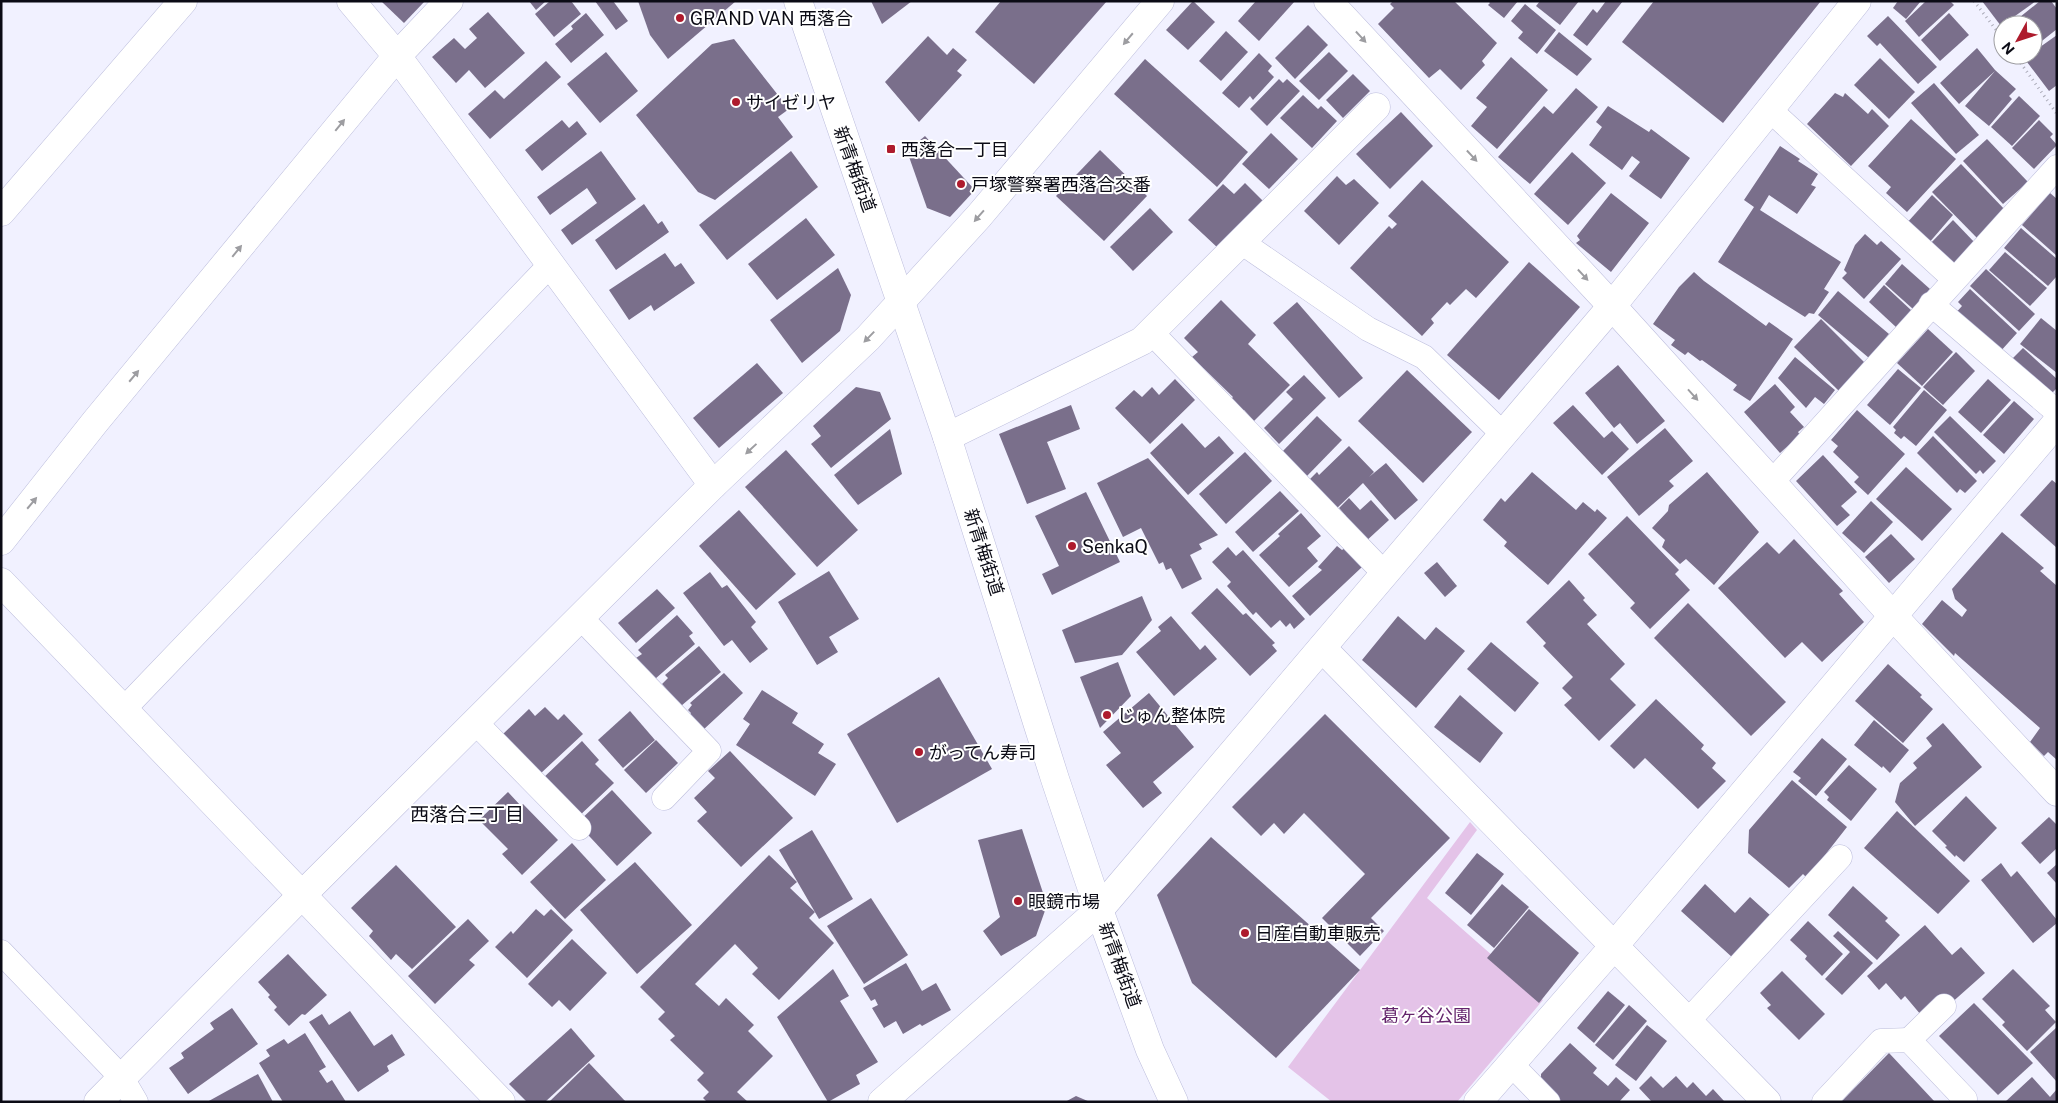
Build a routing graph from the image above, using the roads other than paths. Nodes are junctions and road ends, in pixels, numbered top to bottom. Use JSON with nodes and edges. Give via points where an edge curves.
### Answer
{"nodes":[{"id":1,"x":183,"y":1,"type":"edge"},
{"id":2,"x":351,"y":1,"type":"edge"},
{"id":3,"x":449,"y":1,"type":"edge"},
{"id":4,"x":798,"y":1,"type":"edge"},
{"id":5,"x":1160,"y":1,"type":"edge"},
{"id":6,"x":1328,"y":1,"type":"edge"},
{"id":7,"x":1857,"y":1,"type":"edge"},
{"id":8,"x":397,"y":56,"type":"junction"},
{"id":9,"x":1390,"y":94,"type":"junction"},
{"id":10,"x":1770,"y":110,"type":"junction"},
{"id":11,"x":2057,"y":166,"type":"edge"},
{"id":12,"x":1,"y":212,"type":"edge"},
{"id":13,"x":1241,"y":242,"type":"junction"},
{"id":14,"x":551,"y":264,"type":"junction"},
{"id":15,"x":1954,"y":279,"type":"junction"},
{"id":16,"x":901,"y":303,"type":"junction"},
{"id":17,"x":1931,"y":304,"type":"junction"},
{"id":18,"x":1612,"y":306,"type":"junction"},
{"id":19,"x":1151,"y":332,"type":"junction"},
{"id":20,"x":2057,"y":412,"type":"edge"},
{"id":21,"x":2057,"y":422,"type":"edge"},
{"id":22,"x":1504,"y":435,"type":"junction"},
{"id":23,"x":946,"y":437,"type":"junction"},
{"id":24,"x":1772,"y":482,"type":"junction"},
{"id":25,"x":713,"y":485,"type":"junction"},
{"id":26,"x":1,"y":541,"type":"edge"},
{"id":27,"x":1385,"y":574,"type":"junction"},
{"id":28,"x":1,"y":582,"type":"edge"},
{"id":29,"x":1893,"y":616,"type":"junction"},
{"id":30,"x":580,"y":617,"type":"junction"},
{"id":31,"x":1322,"y":648,"type":"junction"},
{"id":32,"x":124,"y":709,"type":"junction"},
{"id":33,"x":475,"y":722,"type":"junction"},
{"id":34,"x":2056,"y":788,"type":"edge"},
{"id":35,"x":664,"y":798,"type":"dead end"},
{"id":36,"x":579,"y":828,"type":"dead end"},
{"id":37,"x":1840,"y":857,"type":"dead end"},
{"id":38,"x":302,"y":894,"type":"junction"},
{"id":39,"x":1099,"y":910,"type":"junction"},
{"id":40,"x":1614,"y":946,"type":"junction"},
{"id":41,"x":1,"y":952,"type":"edge"},
{"id":42,"x":1944,"y":1006,"type":"dead end"},
{"id":43,"x":1688,"y":1022,"type":"junction"},
{"id":44,"x":1909,"y":1040,"type":"junction"},
{"id":45,"x":1511,"y":1064,"type":"junction"},
{"id":46,"x":122,"y":1078,"type":"junction"},
{"id":47,"x":1965,"y":1099,"type":"dead end"},
{"id":48,"x":98,"y":1102,"type":"edge"},
{"id":49,"x":136,"y":1102,"type":"edge"},
{"id":50,"x":501,"y":1102,"type":"edge"},
{"id":51,"x":882,"y":1102,"type":"edge"},
{"id":52,"x":1174,"y":1102,"type":"edge"},
{"id":53,"x":1478,"y":1102,"type":"edge"},
{"id":54,"x":1548,"y":1102,"type":"edge"},
{"id":55,"x":1767,"y":1102,"type":"edge"},
{"id":56,"x":1824,"y":1102,"type":"edge"}],
"edges":[{"from":1,"to":12,"type":"street"},
{"from":2,"to":8,"type":"street"},
{"from":3,"to":8,"type":"street"},
{"from":4,"to":16,"type":"street","name":"新青梅街道"},
{"from":5,"to":16,"type":"street","one_way":true,"via":[[979,216]]},
{"from":6,"to":9,"type":"street","one_way":true},
{"from":7,"to":10,"type":"street"},
{"from":8,"to":14,"type":"street"},
{"from":26,"to":8,"type":"street","one_way":true},
{"from":9,"to":13,"type":"street"},
{"from":9,"to":18,"type":"street","one_way":true},
{"from":10,"to":15,"type":"lane"},
{"from":10,"to":18,"type":"street"},
{"from":11,"to":15,"type":"lane"},
{"from":13,"to":19,"type":"street"},
{"from":13,"to":22,"type":"lane","via":[[1368,329],[1424,357]]},
{"from":14,"to":25,"type":"street"},
{"from":14,"to":32,"type":"lane"},
{"from":15,"to":17,"type":"lane"},
{"from":16,"to":23,"type":"street","name":"新青梅街道"},
{"from":16,"to":25,"type":"street","one_way":true},
{"from":17,"to":20,"type":"lane"},
{"from":17,"to":24,"type":"lane"},
{"from":18,"to":22,"type":"street"},
{"from":18,"to":24,"type":"street","one_way":true},
{"from":19,"to":23,"type":"street","via":[[1142,341]]},
{"from":19,"to":27,"type":"lane"},
{"from":21,"to":29,"type":"street"},
{"from":22,"to":27,"type":"street"},
{"from":23,"to":39,"type":"street","name":"新青梅街道"},
{"from":24,"to":29,"type":"street"},
{"from":25,"to":30,"type":"street"},
{"from":27,"to":31,"type":"street"},
{"from":28,"to":32,"type":"street"},
{"from":29,"to":34,"type":"street"},
{"from":29,"to":40,"type":"street"},
{"from":30,"to":33,"type":"street"},
{"from":30,"to":35,"type":"lane","via":[[709,751]]},
{"from":31,"to":39,"type":"street"},
{"from":31,"to":40,"type":"street"},
{"from":32,"to":38,"type":"street"},
{"from":33,"to":36,"type":"lane"},
{"from":33,"to":38,"type":"street"},
{"from":37,"to":43,"type":"lane"},
{"from":38,"to":46,"type":"street"},
{"from":38,"to":50,"type":"street"},
{"from":39,"to":51,"type":"street"},
{"from":39,"to":52,"type":"street","name":"新青梅街道","via":[[1150,1050]]},
{"from":40,"to":43,"type":"street"},
{"from":40,"to":45,"type":"street"},
{"from":41,"to":46,"type":"lane"},
{"from":42,"to":44,"type":"lane"},
{"from":43,"to":55,"type":"street"},
{"from":44,"to":47,"type":"lane"},
{"from":44,"to":56,"type":"lane","via":[[1881,1041]]},
{"from":45,"to":53,"type":"street"},
{"from":45,"to":54,"type":"lane"},
{"from":46,"to":48,"type":"street"},
{"from":46,"to":49,"type":"lane"}]}
